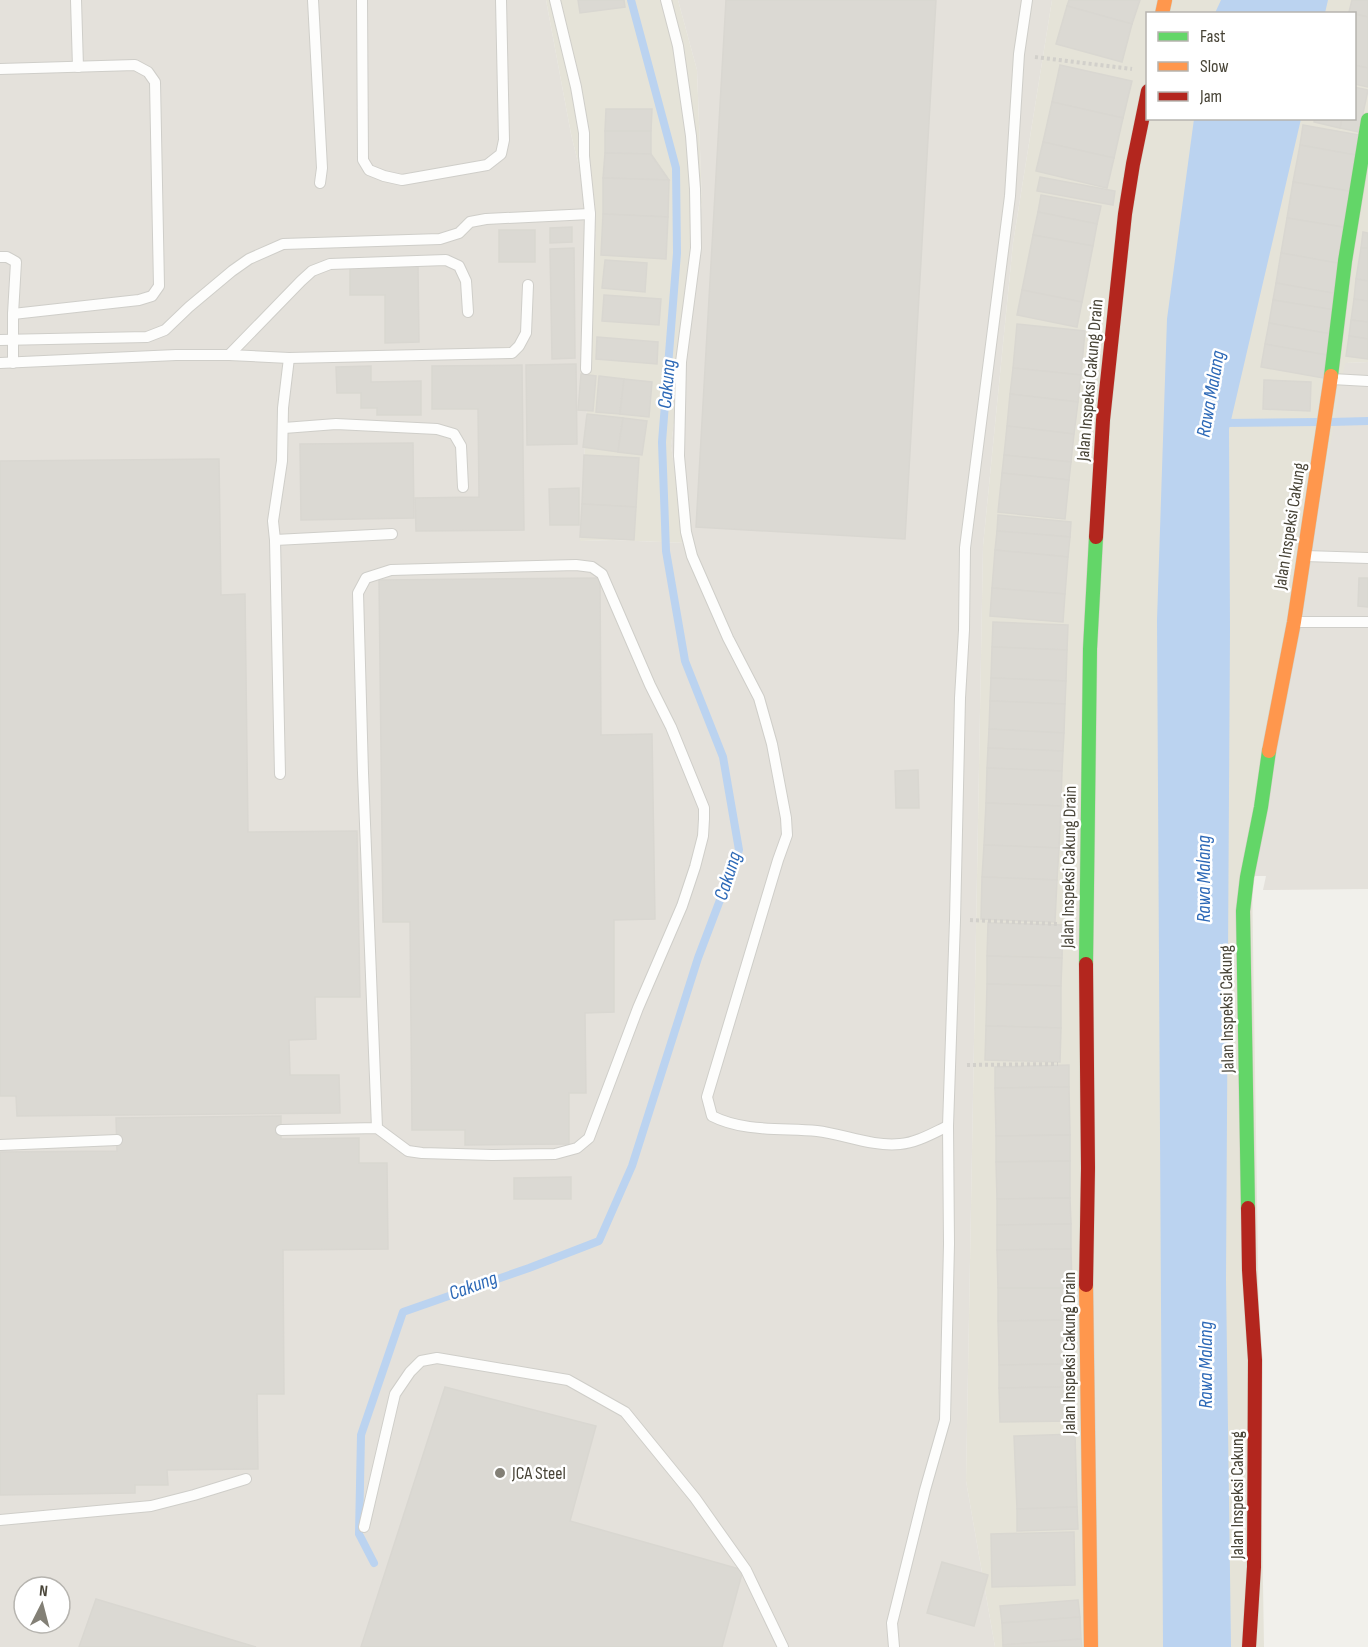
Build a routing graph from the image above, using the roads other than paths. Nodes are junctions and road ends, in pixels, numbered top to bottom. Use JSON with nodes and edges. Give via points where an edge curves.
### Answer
{"nodes":[{"id":1,"x":76,"y":0,"type":"edge"},
{"id":2,"x":313,"y":0,"type":"edge"},
{"id":3,"x":362,"y":0,"type":"edge"},
{"id":4,"x":501,"y":0,"type":"edge"},
{"id":5,"x":555,"y":0,"type":"edge"},
{"id":6,"x":666,"y":0,"type":"edge"},
{"id":7,"x":1026,"y":0,"type":"edge"},
{"id":8,"x":78,"y":67,"type":"junction"},
{"id":9,"x":0,"y":69,"type":"edge"},
{"id":10,"x":1146,"y":101,"type":"edge"},
{"id":11,"x":1368,"y":120,"type":"edge"},
{"id":12,"x":320,"y":183,"type":"dead end"},
{"id":13,"x":590,"y":214,"type":"junction"},
{"id":14,"x":0,"y":257,"type":"edge"},
{"id":15,"x":528,"y":285,"type":"dead end"},
{"id":16,"x":468,"y":312,"type":"dead end"},
{"id":17,"x":13,"y":314,"type":"junction"},
{"id":18,"x":13,"y":339,"type":"junction"},
{"id":19,"x":0,"y":340,"type":"edge"},
{"id":20,"x":229,"y":354,"type":"junction"},
{"id":21,"x":289,"y":358,"type":"junction"},
{"id":22,"x":0,"y":363,"type":"edge"},
{"id":23,"x":13,"y":363,"type":"junction"},
{"id":24,"x":586,"y":369,"type":"dead end"},
{"id":25,"x":1330,"y":378,"type":"junction"},
{"id":26,"x":1368,"y":381,"type":"edge"},
{"id":27,"x":284,"y":428,"type":"junction"},
{"id":28,"x":463,"y":487,"type":"dead end"},
{"id":29,"x":392,"y":534,"type":"dead end"},
{"id":30,"x":275,"y":540,"type":"junction"},
{"id":31,"x":1303,"y":556,"type":"junction"},
{"id":32,"x":1368,"y":558,"type":"edge"},
{"id":33,"x":1294,"y":622,"type":"junction"},
{"id":34,"x":1368,"y":622,"type":"edge"},
{"id":35,"x":280,"y":774,"type":"dead end"},
{"id":36,"x":948,"y":1126,"type":"junction"},
{"id":37,"x":377,"y":1128,"type":"junction"},
{"id":38,"x":281,"y":1130,"type":"dead end"},
{"id":39,"x":117,"y":1140,"type":"dead end"},
{"id":40,"x":0,"y":1145,"type":"edge"},
{"id":41,"x":246,"y":1479,"type":"dead end"},
{"id":42,"x":0,"y":1520,"type":"edge"},
{"id":43,"x":364,"y":1527,"type":"dead end"},
{"id":44,"x":783,"y":1647,"type":"edge"},
{"id":45,"x":894,"y":1647,"type":"edge"},
{"id":46,"x":1091,"y":1647,"type":"edge"},
{"id":47,"x":1249,"y":1647,"type":"edge"}],
"edges":[{"from":1,"to":8,"type":"lane"},
{"from":2,"to":12,"type":"lane"},
{"from":3,"to":4,"type":"lane","via":[[363,160],[369,170],[402,180],[487,165],[501,153]]},
{"from":5,"to":13,"type":"lane","via":[[582,117]]},
{"from":6,"to":36,"type":"lane","via":[[682,69],[695,189],[696,248],[681,362],[679,444],[686,532],[692,556],[728,638],[759,698],[772,744],[787,835],[707,1097],[709,1109],[712,1116],[725,1123],[818,1131],[898,1145]]},
{"from":7,"to":36,"type":"lane","via":[[1018,54],[1010,196],[965,548]]},
{"from":8,"to":9,"type":"lane"},
{"from":8,"to":17,"type":"lane","via":[[135,65],[148,72],[155,82],[159,286],[152,296],[139,300]]},
{"from":10,"to":46,"type":"street","name":"Jalan Inspeksi Cakung Drain","via":[[1125,214],[1103,420],[1090,649],[1086,1313]]},
{"from":11,"to":25,"type":"street"},
{"from":13,"to":18,"type":"lane","via":[[486,219],[470,222],[459,233],[440,239],[283,244],[249,259],[165,330],[147,337]]},
{"from":13,"to":24,"type":"lane"},
{"from":14,"to":17,"type":"lane","via":[[16,262]]},
{"from":15,"to":21,"type":"lane","via":[[526,333],[512,353]]},
{"from":16,"to":20,"type":"lane","via":[[466,281],[459,267],[446,260],[330,264],[312,271]]},
{"from":17,"to":18,"type":"lane"},
{"from":18,"to":19,"type":"lane"},
{"from":18,"to":23,"type":"lane"},
{"from":20,"to":21,"type":"lane"},
{"from":20,"to":23,"type":"lane"},
{"from":21,"to":27,"type":"lane"},
{"from":22,"to":23,"type":"lane"},
{"from":25,"to":26,"type":"lane"},
{"from":25,"to":31,"type":"street","name":"Jalan Inspeksi Cakung"},
{"from":27,"to":28,"type":"lane","via":[[348,424],[437,429],[454,434],[461,446]]},
{"from":27,"to":30,"type":"lane","via":[[273,521]]},
{"from":29,"to":30,"type":"lane"},
{"from":30,"to":35,"type":"lane"},
{"from":31,"to":32,"type":"lane"},
{"from":31,"to":33,"type":"street","name":"Jalan Inspeksi Cakung"},
{"from":33,"to":34,"type":"lane"},
{"from":33,"to":47,"type":"street","name":"Jalan Inspeksi Cakung","via":[[1243,910],[1249,1270],[1255,1360],[1254,1567]]},
{"from":36,"to":45,"type":"lane","via":[[945,1420],[892,1623]]},
{"from":37,"to":37,"type":"lane","via":[[358,593],[366,578],[391,570],[592,567],[602,574],[704,808],[704,836],[682,906],[589,1138],[577,1148],[526,1155],[408,1152]]},
{"from":37,"to":38,"type":"lane"},
{"from":39,"to":40,"type":"lane"},
{"from":41,"to":42,"type":"lane","via":[[151,1506]]},
{"from":43,"to":44,"type":"lane","via":[[395,1394],[421,1361],[437,1358],[568,1380],[626,1412],[695,1497],[746,1570]]}]}
